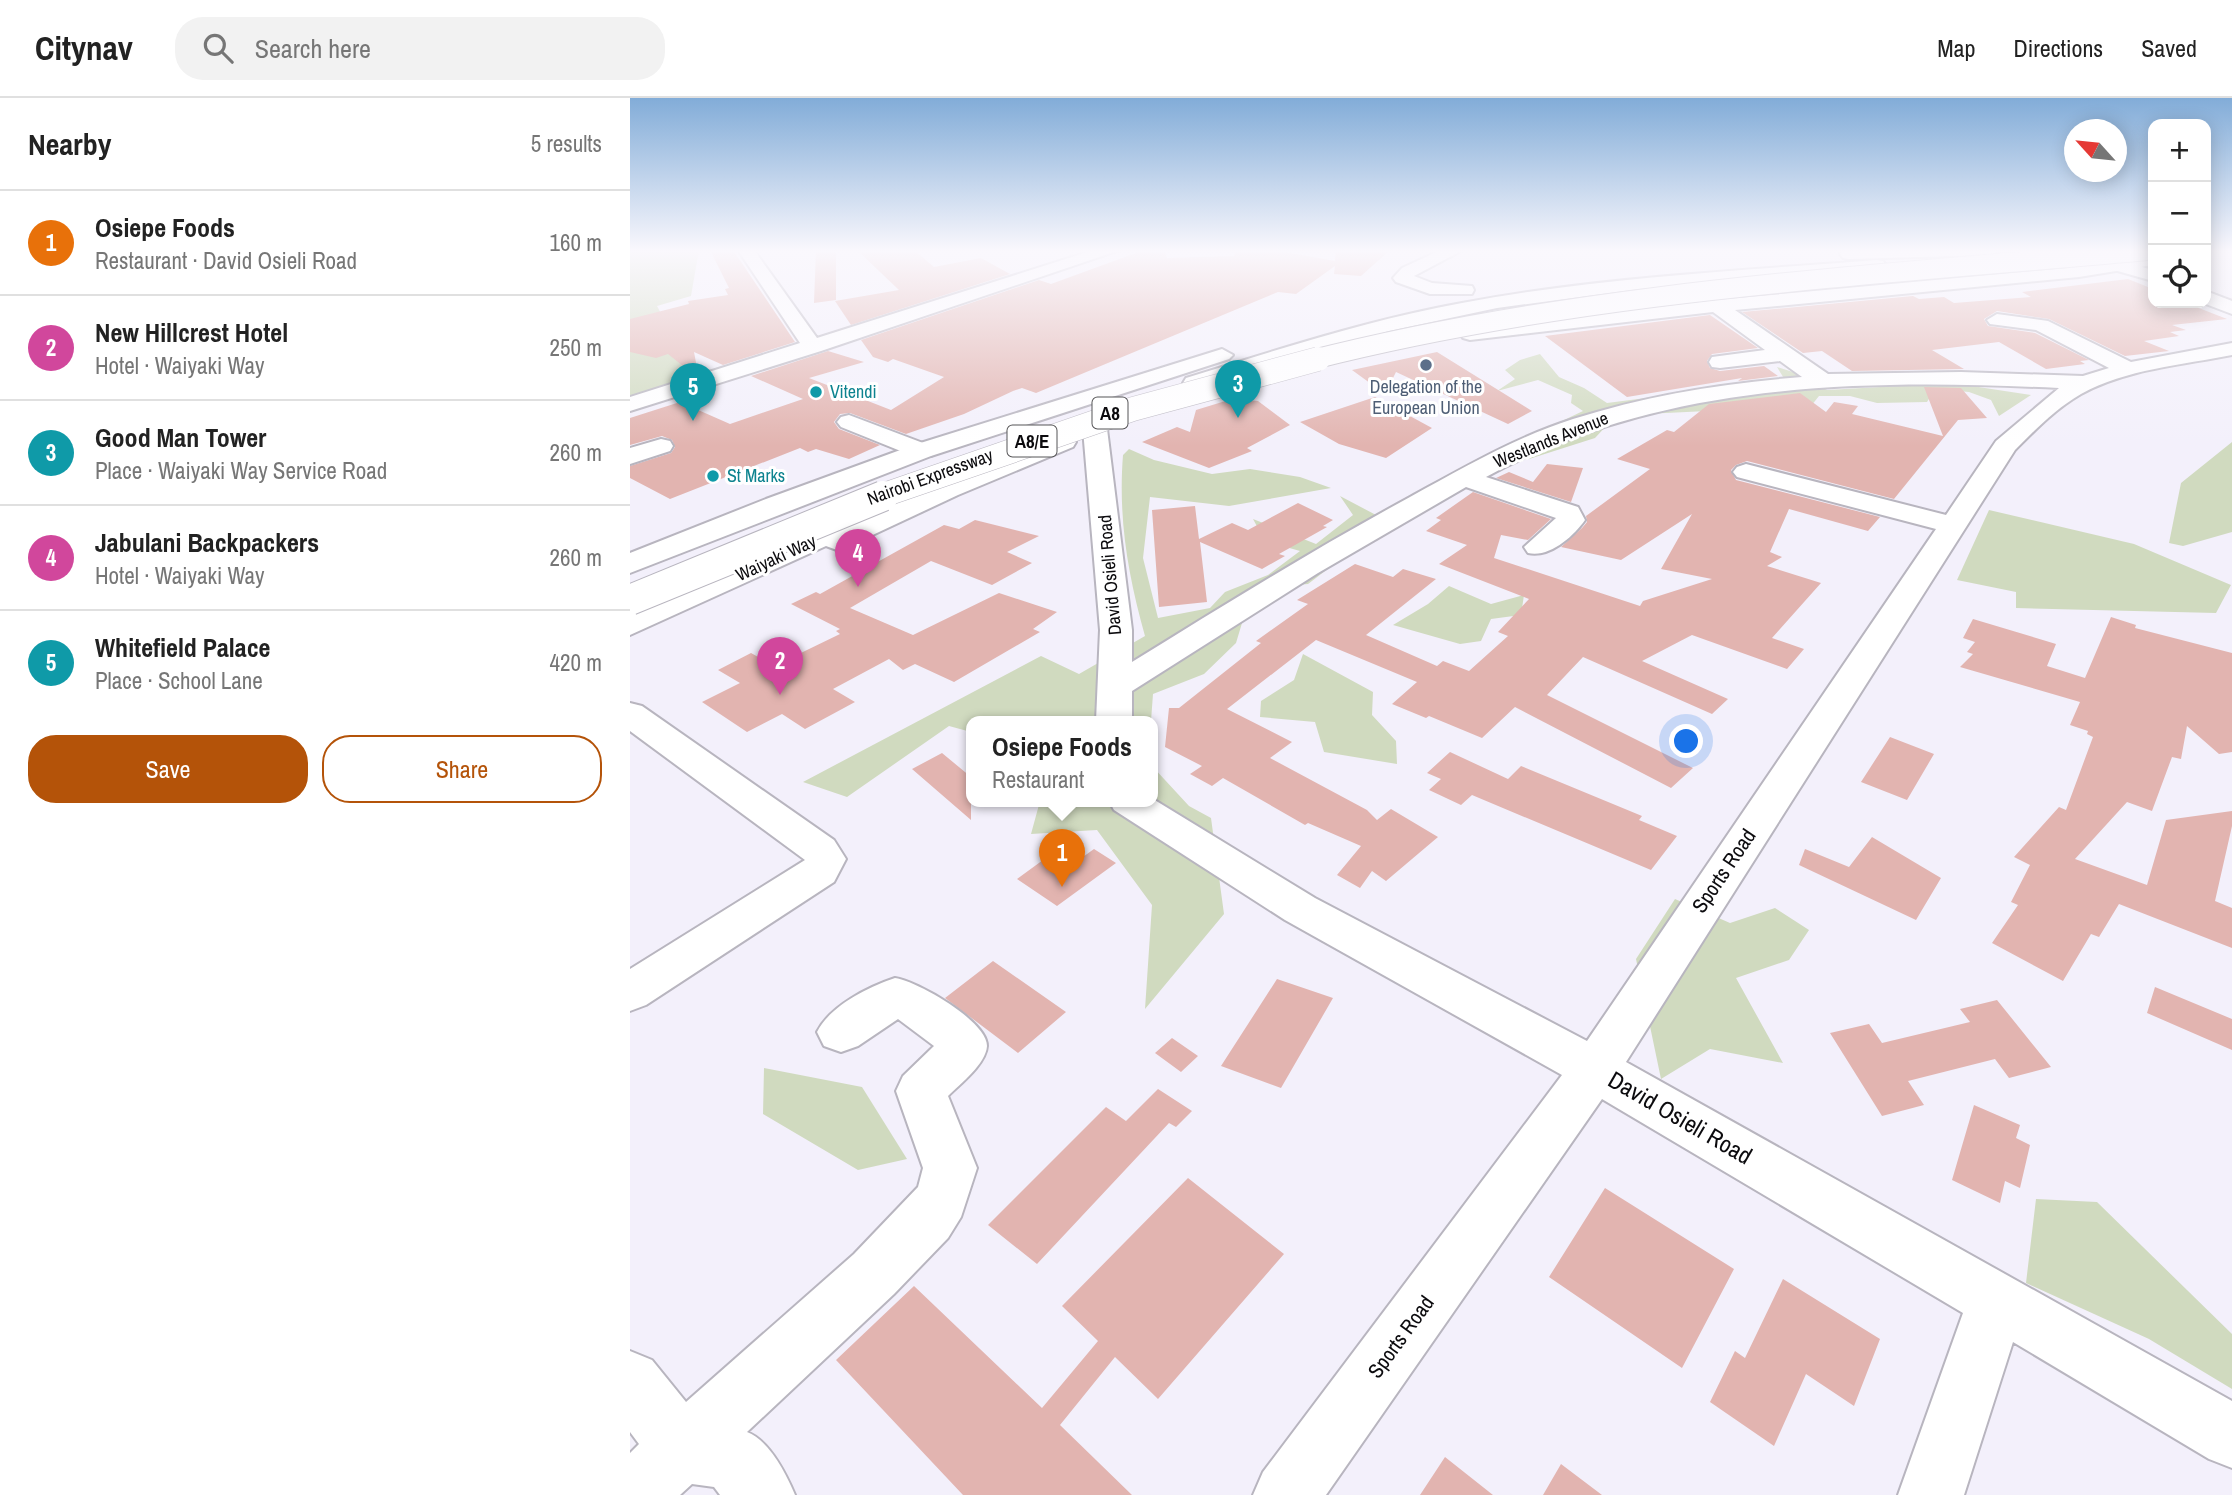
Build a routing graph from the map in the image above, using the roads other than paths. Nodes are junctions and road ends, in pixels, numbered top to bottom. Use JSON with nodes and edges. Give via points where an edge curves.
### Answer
{"nodes":[{"id":1,"x":789,"y":315,"type":"edge"},
{"id":2,"x":913,"y":315,"type":"edge"},
{"id":3,"x":1380,"y":315,"type":"edge"},
{"id":4,"x":1493,"y":315,"type":"edge"},
{"id":5,"x":1538,"y":315,"type":"edge"},
{"id":6,"x":1630,"y":315,"type":"edge"},
{"id":7,"x":1729,"y":315,"type":"edge"},
{"id":8,"x":1997,"y":320,"type":"dead end"},
{"id":9,"x":1363,"y":322,"type":"junction"},
{"id":10,"x":836,"y":340,"type":"junction"},
{"id":11,"x":814,"y":347,"type":"junction"},
{"id":12,"x":2232,"y":349,"type":"edge"},
{"id":13,"x":872,"y":351,"type":"dead end"},
{"id":14,"x":1784,"y":354,"type":"junction"},
{"id":15,"x":1720,"y":362,"type":"dead end"},
{"id":16,"x":2130,"y":370,"type":"junction"},
{"id":17,"x":1826,"y":383,"type":"junction"},
{"id":18,"x":2084,"y":383,"type":"junction"},
{"id":19,"x":1236,"y":384,"type":"junction"},
{"id":20,"x":1187,"y":385,"type":"junction"},
{"id":21,"x":630,"y":404,"type":"edge"},
{"id":22,"x":1125,"y":407,"type":"junction"},
{"id":23,"x":849,"y":422,"type":"dead end"},
{"id":24,"x":1096,"y":431,"type":"junction"},
{"id":25,"x":661,"y":446,"type":"dead end"},
{"id":26,"x":922,"y":451,"type":"junction"},
{"id":27,"x":630,"y":456,"type":"edge"},
{"id":28,"x":1746,"y":472,"type":"dead end"},
{"id":29,"x":1464,"y":478,"type":"junction"},
{"id":30,"x":1953,"y":526,"type":"junction"},
{"id":31,"x":1538,"y":547,"type":"dead end"},
{"id":32,"x":630,"y":564,"type":"edge"},
{"id":33,"x":630,"y":583,"type":"edge"},
{"id":34,"x":630,"y":600,"type":"edge"},
{"id":35,"x":630,"y":625,"type":"edge"},
{"id":36,"x":630,"y":641,"type":"edge"},
{"id":37,"x":1117,"y":686,"type":"junction"},
{"id":38,"x":630,"y":714,"type":"edge"},
{"id":39,"x":1114,"y":716,"type":"edge"},
{"id":40,"x":1138,"y":807,"type":"edge"},
{"id":41,"x":630,"y":992,"type":"edge"},
{"id":42,"x":841,"y":1032,"type":"dead end"},
{"id":43,"x":1595,"y":1069,"type":"junction"},
{"id":44,"x":1997,"y":1300,"type":"junction"},
{"id":45,"x":630,"y":1382,"type":"edge"},
{"id":46,"x":2232,"y":1436,"type":"edge"},
{"id":47,"x":684,"y":1450,"type":"junction"},
{"id":48,"x":632,"y":1495,"type":"edge"},
{"id":49,"x":762,"y":1495,"type":"edge"},
{"id":50,"x":1286,"y":1495,"type":"edge"},
{"id":51,"x":1931,"y":1495,"type":"edge"}],
"edges":[{"from":1,"to":11,"type":"main road"},
{"from":2,"to":10,"type":"main road"},
{"from":3,"to":9,"type":"main road","name":"Waiyaki Way","number":"A8"},
{"from":4,"to":33,"type":"main road","name":"Nairobi Expressway","number":"A8/E","bridge":true,"via":[[1381,335],[1201,378],[1091,411],[891,478]]},
{"from":5,"to":34,"type":"main road","name":"Nairobi Expressway","number":"A8/E","bridge":true,"via":[[1332,354],[1011,447],[875,497]]},
{"from":6,"to":19,"type":"main road","via":[[1481,331]]},
{"from":7,"to":14,"type":"main road"},
{"from":8,"to":16,"type":"main road","via":[[2041,325]]},
{"from":9,"to":20,"type":"main road","name":"Waiyaki Way","number":"A8"},
{"from":9,"to":26,"type":"main road","name":"Waiyaki Way","number":"A8","via":[[1136,381]]},
{"from":10,"to":11,"type":"main road"},
{"from":10,"to":13,"type":"main road"},
{"from":11,"to":21,"type":"main road"},
{"from":12,"to":16,"type":"main road","name":"Sports Road"},
{"from":14,"to":15,"type":"main road"},
{"from":14,"to":17,"type":"main road"},
{"from":16,"to":18,"type":"main road","name":"Sports Road"},
{"from":17,"to":18,"type":"main road","name":"Westlands Avenue","via":[[2015,379]]},
{"from":17,"to":29,"type":"main road","name":"Westlands Avenue","via":[[1685,398],[1618,413],[1579,425]]},
{"from":18,"to":30,"type":"main road","name":"Sports Road","via":[[2053,403],[2005,446]]},
{"from":19,"to":20,"type":"main road"},
{"from":19,"to":24,"type":"main road"},
{"from":20,"to":22,"type":"main road","name":"Waiyaki Way","number":"A8"},
{"from":22,"to":24,"type":"main road","via":[[1121,416]]},
{"from":22,"to":35,"type":"main road","name":"Waiyaki Way","number":"A8","via":[[947,480]]},
{"from":23,"to":26,"type":"main road"},
{"from":24,"to":36,"type":"main road","via":[[949,489]]},
{"from":24,"to":37,"type":"main road","name":"David Osieli Road","via":[[1116,631]]},
{"from":25,"to":27,"type":"main road"},
{"from":26,"to":32,"type":"main road","name":"Waiyaki Way","number":"A8"},
{"from":28,"to":30,"type":"main road"},
{"from":29,"to":31,"type":"main road","via":[[1568,513],[1571,520]]},
{"from":29,"to":37,"type":"main road","name":"Westlands Avenue","via":[[1353,540]]},
{"from":30,"to":43,"type":"main road","name":"Sports Road"},
{"from":37,"to":39,"type":"main road","name":"David Osieli Road"},
{"from":38,"to":41,"type":"main road","via":[[820,850],[826,859],[819,871]]},
{"from":40,"to":43,"type":"main road","name":"David Osieli Road","via":[[1300,909]]},
{"from":42,"to":47,"type":"main road","via":[[895,996],[962,1040],[963,1048],[921,1091],[950,1168],[942,1199],[874,1274]]},
{"from":43,"to":44,"type":"main road","name":"David Osieli Road"},
{"from":43,"to":50,"type":"main road","name":"Sports Road"},
{"from":44,"to":46,"type":"main road","name":"David Osieli Road"},
{"from":44,"to":51,"type":"main road"},
{"from":45,"to":47,"type":"main road"},
{"from":47,"to":48,"type":"main road"},
{"from":47,"to":49,"type":"main road","via":[[732,1458]]}]}
